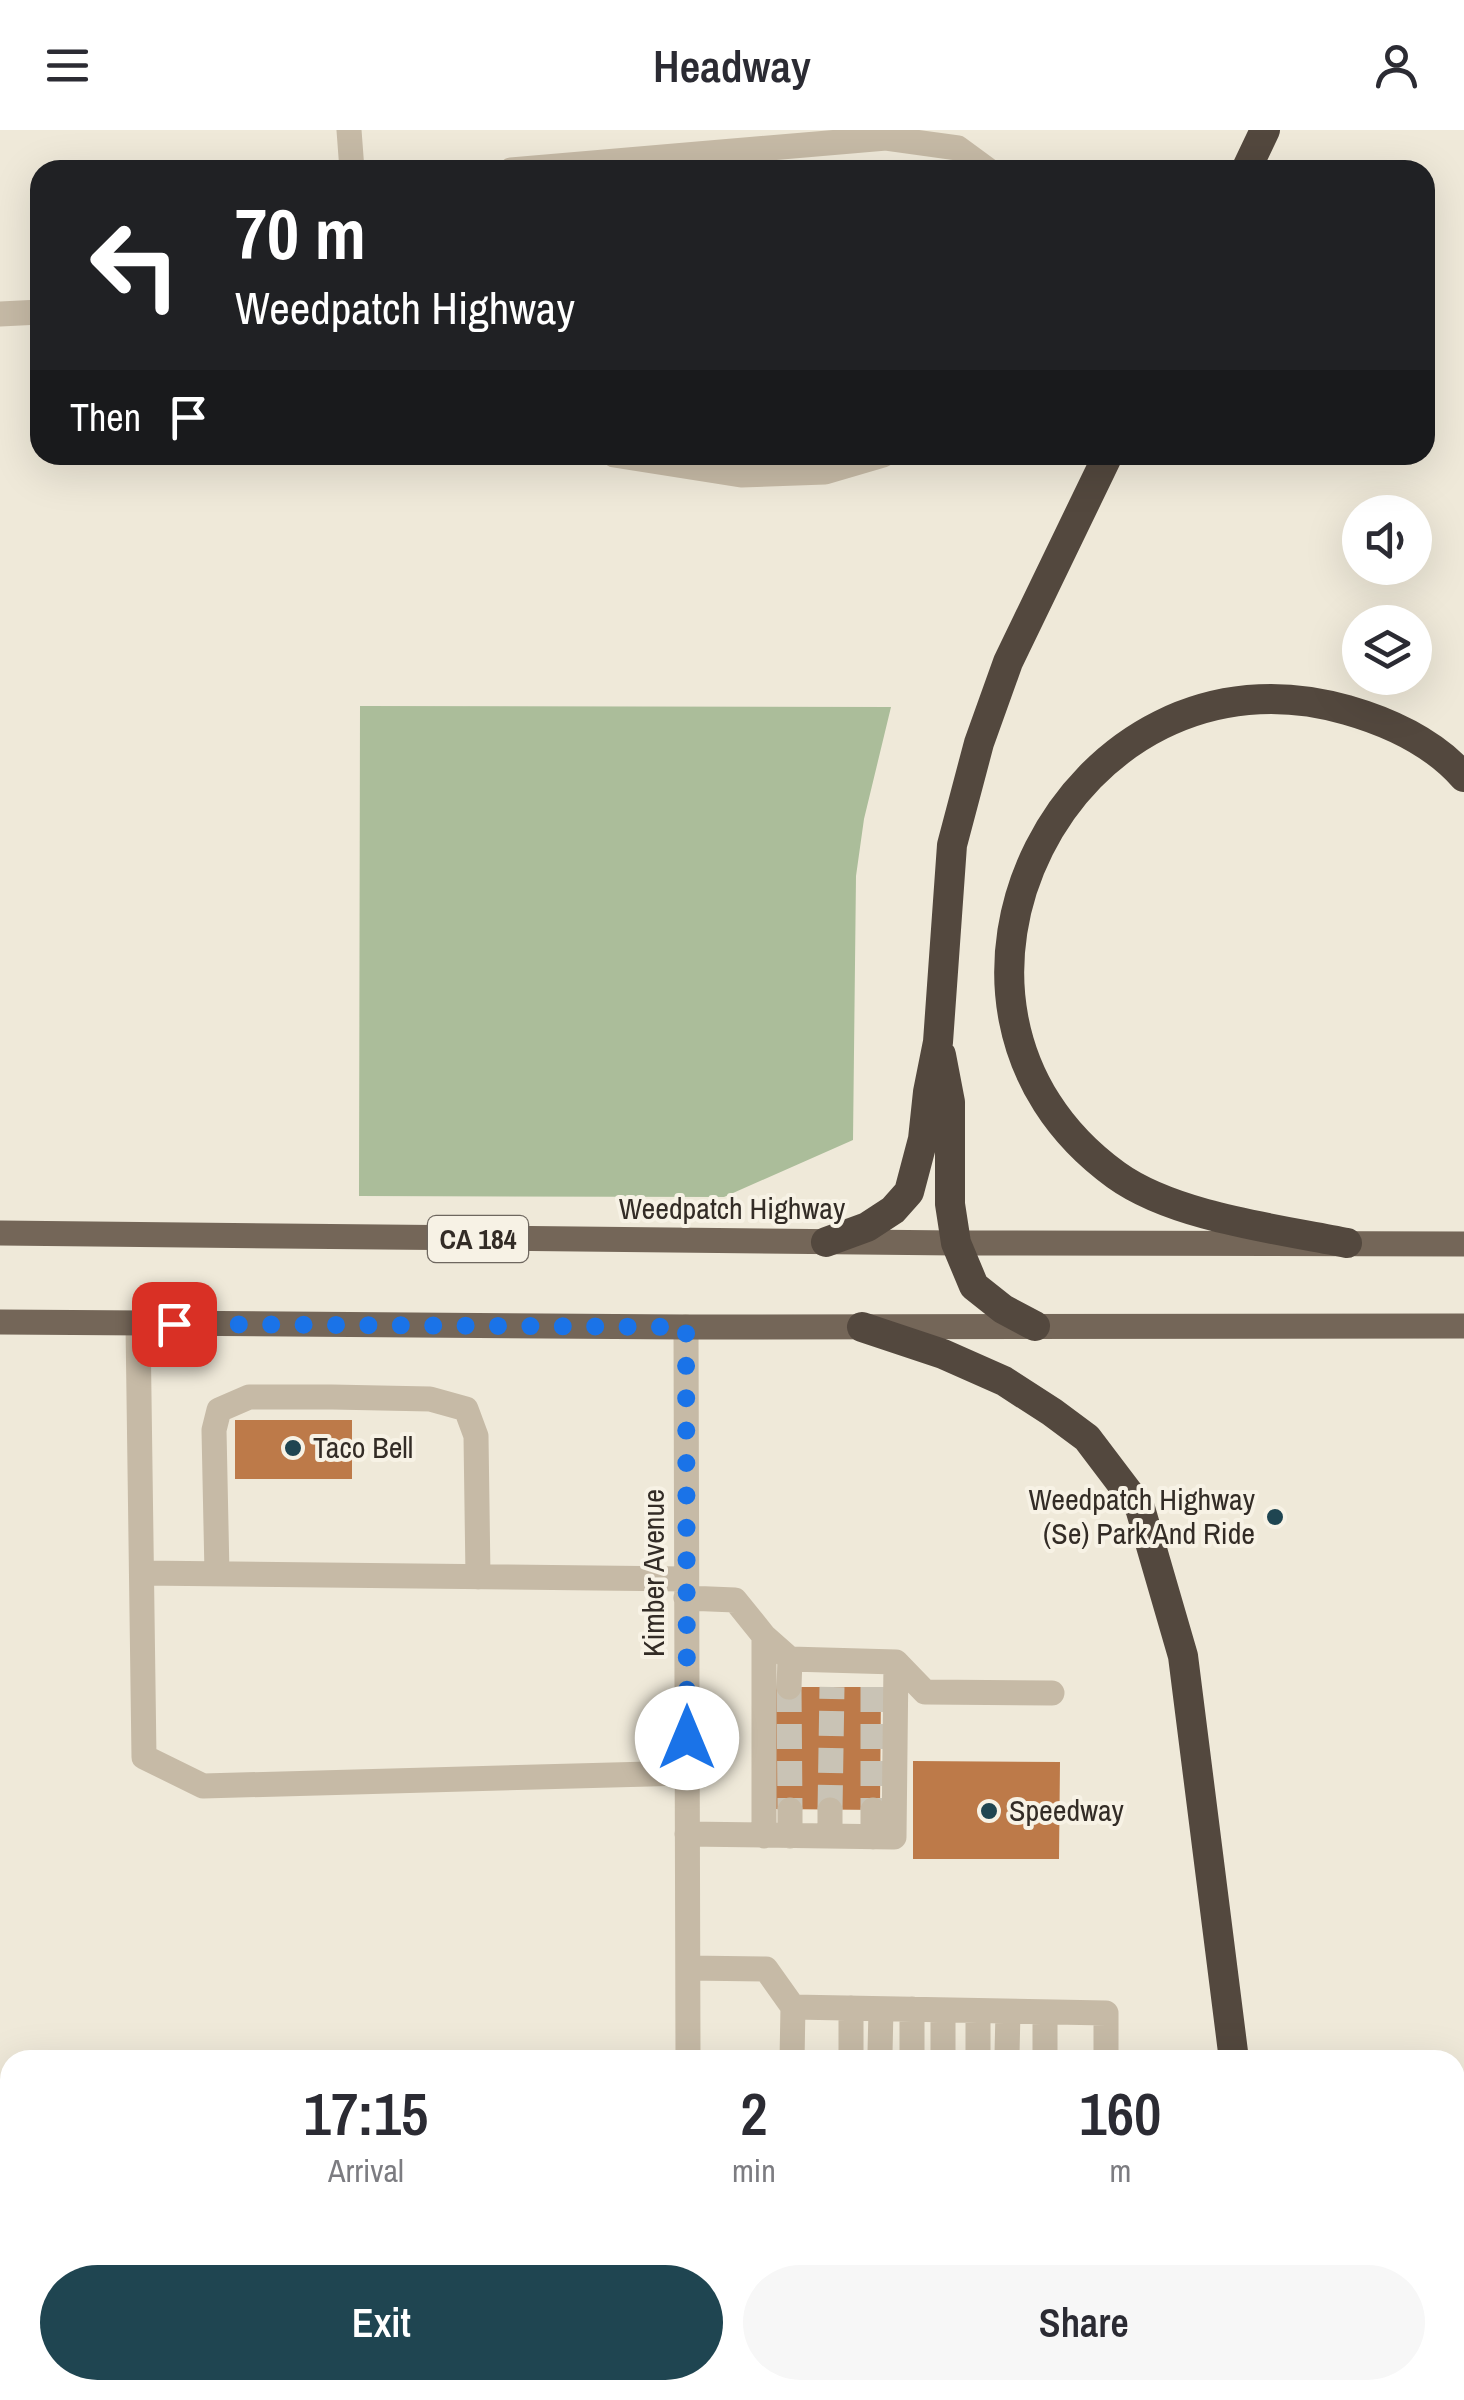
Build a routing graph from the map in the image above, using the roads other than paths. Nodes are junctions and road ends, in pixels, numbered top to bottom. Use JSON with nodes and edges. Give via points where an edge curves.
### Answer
{"nodes":[{"id":1,"x":349,"y":130,"type":"edge"},
{"id":2,"x":1265,"y":130,"type":"edge"},
{"id":3,"x":351,"y":160,"type":"edge"},
{"id":4,"x":629,"y":160,"type":"edge"},
{"id":5,"x":974,"y":160,"type":"edge"},
{"id":6,"x":1251,"y":160,"type":"edge"},
{"id":7,"x":30,"y":312,"type":"edge"},
{"id":8,"x":0,"y":314,"type":"edge"},
{"id":9,"x":658,"y":465,"type":"edge"},
{"id":10,"x":849,"y":465,"type":"edge"},
{"id":11,"x":1103,"y":465,"type":"edge"},
{"id":12,"x":1464,"y":777,"type":"edge"},
{"id":13,"x":938,"y":1042,"type":"junction"},
{"id":14,"x":0,"y":1234,"type":"edge"},
{"id":15,"x":826,"y":1242,"type":"junction"},
{"id":16,"x":956,"y":1243,"type":"junction"},
{"id":17,"x":1348,"y":1243,"type":"junction"},
{"id":18,"x":1464,"y":1244,"type":"edge"},
{"id":19,"x":0,"y":1322,"type":"edge"},
{"id":20,"x":138,"y":1324,"type":"junction"},
{"id":21,"x":1036,"y":1326,"type":"junction"},
{"id":22,"x":1464,"y":1326,"type":"edge"},
{"id":23,"x":686,"y":1327,"type":"junction"},
{"id":24,"x":862,"y":1327,"type":"junction"},
{"id":25,"x":142,"y":1573,"type":"junction"},
{"id":26,"x":217,"y":1574,"type":"junction"},
{"id":27,"x":478,"y":1576,"type":"junction"},
{"id":28,"x":686,"y":1588,"type":"junction"},
{"id":29,"x":764,"y":1636,"type":"junction"},
{"id":30,"x":790,"y":1659,"type":"junction"},
{"id":31,"x":832,"y":1660,"type":"junction"},
{"id":32,"x":881,"y":1670,"type":"junction"},
{"id":33,"x":789,"y":1686,"type":"tunnel mouth"},
{"id":34,"x":832,"y":1686,"type":"tunnel mouth"},
{"id":35,"x":1052,"y":1694,"type":"dead end"},
{"id":36,"x":687,"y":1772,"type":"junction"},
{"id":37,"x":830,"y":1810,"type":"tunnel mouth"},
{"id":38,"x":873,"y":1810,"type":"tunnel mouth"},
{"id":39,"x":687,"y":1834,"type":"junction"},
{"id":40,"x":764,"y":1836,"type":"junction"},
{"id":41,"x":830,"y":1836,"type":"junction"},
{"id":42,"x":873,"y":1838,"type":"junction"},
{"id":43,"x":688,"y":1968,"type":"junction"},
{"id":44,"x":793,"y":2007,"type":"junction"},
{"id":45,"x":851,"y":2008,"type":"junction"},
{"id":46,"x":881,"y":2008,"type":"junction"},
{"id":47,"x":912,"y":2009,"type":"junction"},
{"id":48,"x":943,"y":2010,"type":"junction"},
{"id":49,"x":978,"y":2011,"type":"junction"},
{"id":50,"x":1008,"y":2012,"type":"junction"},
{"id":51,"x":1044,"y":2012,"type":"junction"},
{"id":52,"x":688,"y":2050,"type":"edge"},
{"id":53,"x":792,"y":2050,"type":"edge"},
{"id":54,"x":851,"y":2050,"type":"edge"},
{"id":55,"x":880,"y":2050,"type":"edge"},
{"id":56,"x":912,"y":2050,"type":"edge"},
{"id":57,"x":943,"y":2050,"type":"edge"},
{"id":58,"x":978,"y":2050,"type":"edge"},
{"id":59,"x":1007,"y":2050,"type":"edge"},
{"id":60,"x":1044,"y":2050,"type":"edge"},
{"id":61,"x":1106,"y":2050,"type":"edge"},
{"id":62,"x":1233,"y":2050,"type":"edge"}],
"edges":[{"from":1,"to":3,"type":"street"},
{"from":2,"to":6,"type":"highway"},
{"from":4,"to":5,"type":"street","via":[[886,138],[958,148]]},
{"from":7,"to":8,"type":"street"},
{"from":9,"to":10,"type":"street","via":[[741,475]]},
{"from":11,"to":13,"type":"highway","via":[[1008,662],[979,743],[952,845]]},
{"from":12,"to":17,"type":"highway","via":[[1418,740],[1327,704],[1277,699],[1221,705],[1131,742],[1090,774],[1030,862],[1016,906],[1009,957],[1013,1013],[1026,1062],[1052,1112],[1084,1147],[1156,1197]]},
{"from":13,"to":15,"type":"highway","via":[[909,1192],[868,1227]]},
{"from":13,"to":16,"type":"highway","via":[[950,1102]]},
{"from":14,"to":15,"type":"main road","name":"Weedpatch Highway","number":"CA 184"},
{"from":15,"to":16,"type":"main road","name":"Weedpatch Highway","number":"CA 184"},
{"from":16,"to":17,"type":"main road","name":"Weedpatch Highway","number":"CA 184"},
{"from":16,"to":21,"type":"highway","via":[[974,1286]]},
{"from":17,"to":18,"type":"main road","name":"Weedpatch Highway","number":"CA 184"},
{"from":19,"to":20,"type":"main road"},
{"from":20,"to":23,"type":"main road"},
{"from":20,"to":25,"type":"street"},
{"from":21,"to":22,"type":"main road"},
{"from":21,"to":24,"type":"main road"},
{"from":23,"to":24,"type":"main road"},
{"from":23,"to":28,"type":"street","name":"Kimber Avenue"},
{"from":24,"to":62,"type":"highway","via":[[974,1367],[1052,1412],[1087,1438],[1140,1508],[1183,1656]]},
{"from":25,"to":26,"type":"street"},
{"from":25,"to":36,"type":"street","via":[[144,1757],[203,1786]]},
{"from":26,"to":27,"type":"street"},
{"from":26,"to":27,"type":"street","via":[[219,1410],[249,1398],[332,1397],[430,1399],[466,1409],[476,1436]]},
{"from":27,"to":28,"type":"street"},
{"from":28,"to":29,"type":"street","via":[[735,1600]]},
{"from":28,"to":36,"type":"street","name":"Kimber Avenue"},
{"from":29,"to":30,"type":"street"},
{"from":29,"to":40,"type":"street"},
{"from":30,"to":31,"type":"street"},
{"from":30,"to":33,"type":"street"},
{"from":31,"to":32,"type":"street"},
{"from":31,"to":34,"type":"street"},
{"from":32,"to":35,"type":"street","via":[[924,1692]]},
{"from":32,"to":42,"type":"street","via":[[894,1838]]},
{"from":36,"to":39,"type":"street","name":"Kimber Avenue"},
{"from":37,"to":41,"type":"street"},
{"from":38,"to":42,"type":"street"},
{"from":39,"to":40,"type":"street"},
{"from":39,"to":43,"type":"street","name":"Kimber Avenue"},
{"from":40,"to":41,"type":"street","via":[[790,1823]]},
{"from":41,"to":42,"type":"street"},
{"from":43,"to":44,"type":"street","via":[[766,1969]]},
{"from":43,"to":52,"type":"street","name":"Kimber Avenue"},
{"from":44,"to":45,"type":"street"},
{"from":44,"to":53,"type":"street"},
{"from":45,"to":46,"type":"street"},
{"from":45,"to":54,"type":"street"},
{"from":46,"to":47,"type":"street"},
{"from":46,"to":55,"type":"street"},
{"from":47,"to":48,"type":"street"},
{"from":47,"to":56,"type":"street"},
{"from":48,"to":49,"type":"street"},
{"from":48,"to":57,"type":"street"},
{"from":49,"to":50,"type":"street"},
{"from":49,"to":58,"type":"street"},
{"from":50,"to":51,"type":"street"},
{"from":50,"to":59,"type":"street"},
{"from":51,"to":60,"type":"street"},
{"from":51,"to":61,"type":"street","via":[[1106,2013]]}]}
